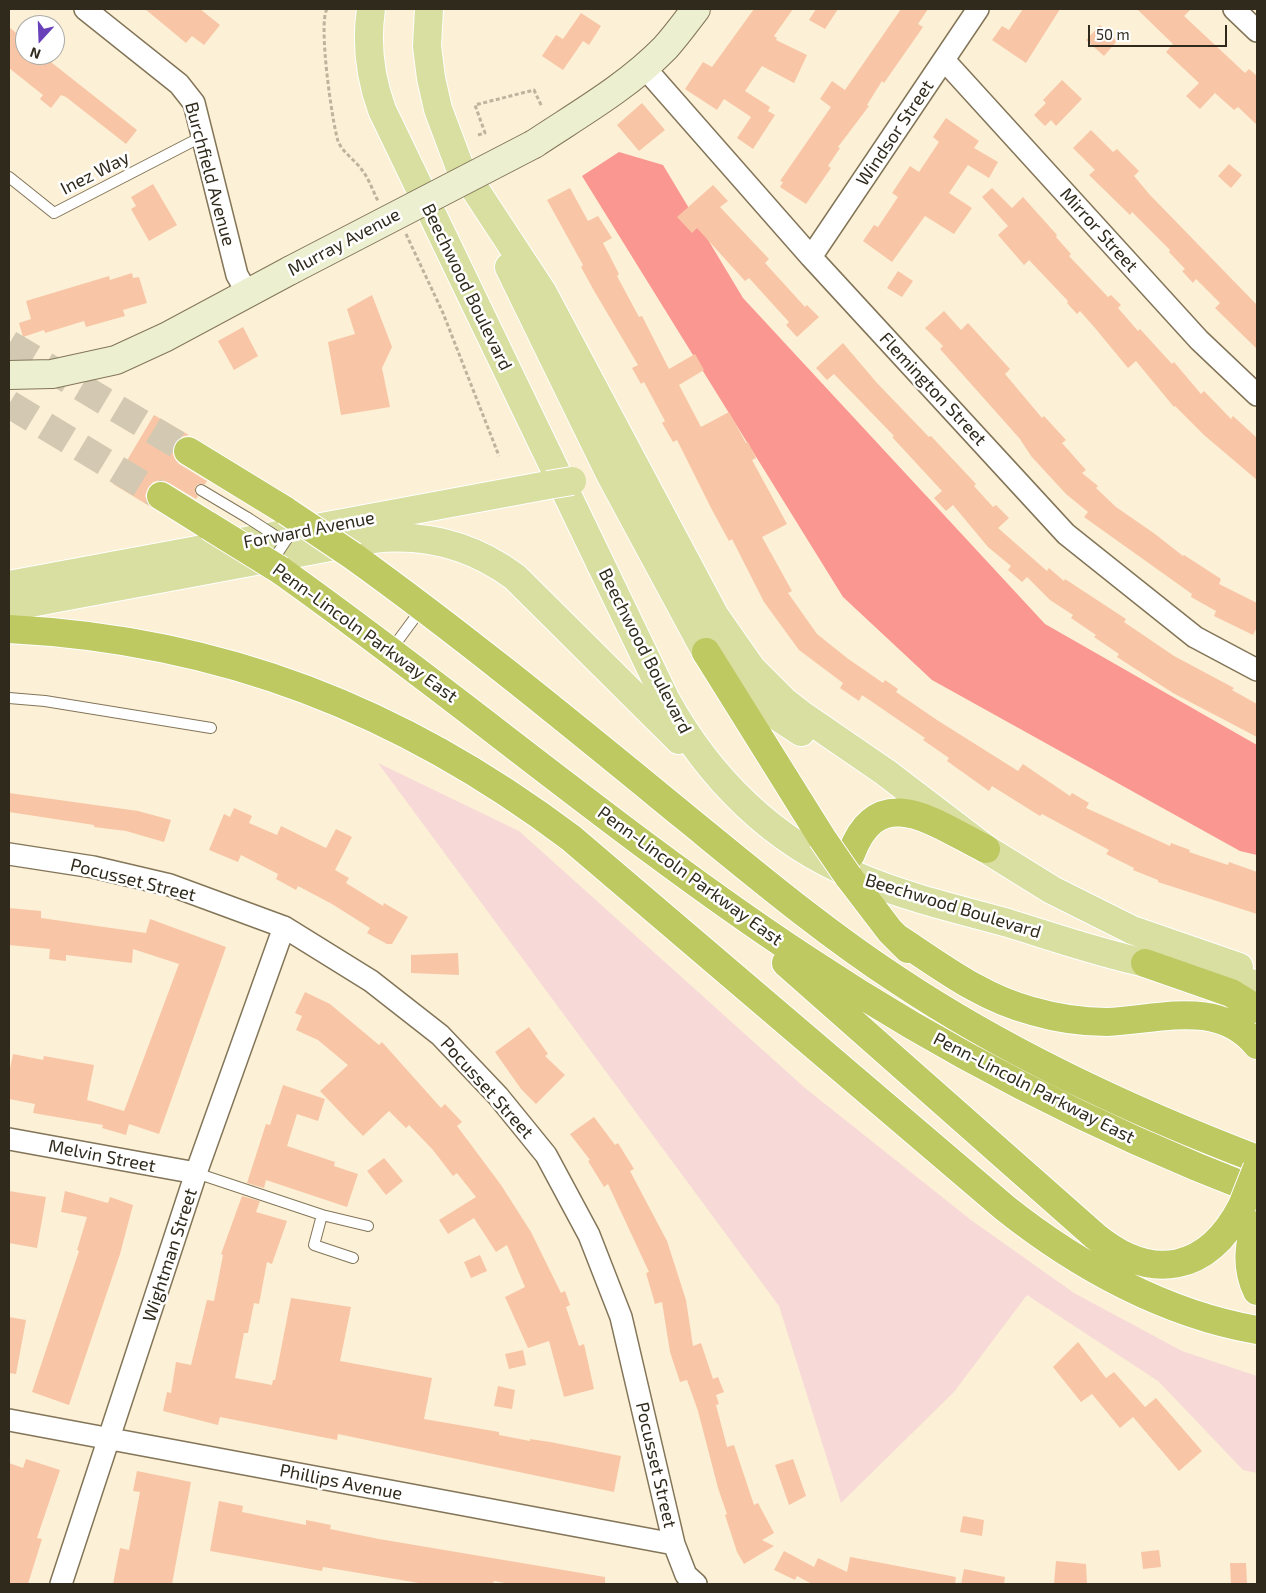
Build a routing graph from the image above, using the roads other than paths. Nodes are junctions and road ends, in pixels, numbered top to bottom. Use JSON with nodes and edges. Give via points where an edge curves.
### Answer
{"nodes":[{"id":1,"x":85,"y":9,"type":"edge"},
{"id":2,"x":371,"y":9,"type":"edge"},
{"id":3,"x":428,"y":9,"type":"edge"},
{"id":4,"x":696,"y":9,"type":"edge"},
{"id":5,"x":978,"y":9,"type":"edge"},
{"id":6,"x":1234,"y":9,"type":"edge"},
{"id":7,"x":1257,"y":31,"type":"edge"},
{"id":8,"x":944,"y":60,"type":"junction"},
{"id":9,"x":644,"y":67,"type":"junction"},
{"id":10,"x":203,"y":136,"type":"junction"},
{"id":11,"x":459,"y":165,"type":"junction"},
{"id":12,"x":9,"y":177,"type":"edge"},
{"id":13,"x":811,"y":256,"type":"junction"},
{"id":14,"x":248,"y":294,"type":"junction"},
{"id":15,"x":9,"y":375,"type":"edge"},
{"id":16,"x":1257,"y":395,"type":"edge"},
{"id":17,"x":188,"y":451,"type":"tunnel mouth"},
{"id":18,"x":610,"y":474,"type":"junction"},
{"id":19,"x":201,"y":490,"type":"dead end"},
{"id":20,"x":161,"y":496,"type":"tunnel mouth"},
{"id":21,"x":284,"y":541,"type":"junction"},
{"id":22,"x":9,"y":585,"type":"edge"},
{"id":23,"x":9,"y":607,"type":"edge"},
{"id":24,"x":422,"y":607,"type":"junction"},
{"id":25,"x":9,"y":629,"type":"edge"},
{"id":26,"x":391,"y":650,"type":"junction"},
{"id":27,"x":706,"y":652,"type":"junction"},
{"id":28,"x":1257,"y":670,"type":"edge"},
{"id":29,"x":9,"y":698,"type":"edge"},
{"id":30,"x":211,"y":728,"type":"dead end"},
{"id":31,"x":713,"y":772,"type":"junction"},
{"id":32,"x":886,"y":772,"type":"junction"},
{"id":33,"x":986,"y":849,"type":"junction"},
{"id":34,"x":9,"y":854,"type":"edge"},
{"id":35,"x":850,"y":865,"type":"junction"},
{"id":36,"x":696,"y":883,"type":"junction"},
{"id":37,"x":284,"y":927,"type":"junction"},
{"id":38,"x":893,"y":934,"type":"junction"},
{"id":39,"x":1145,"y":963,"type":"junction"},
{"id":40,"x":1257,"y":972,"type":"edge"},
{"id":41,"x":1257,"y":984,"type":"edge"},
{"id":42,"x":1257,"y":1010,"type":"edge"},
{"id":43,"x":1257,"y":1045,"type":"edge"},
{"id":44,"x":1054,"y":1069,"type":"junction"},
{"id":45,"x":9,"y":1139,"type":"edge"},
{"id":46,"x":1257,"y":1159,"type":"edge"},
{"id":47,"x":1257,"y":1168,"type":"edge"},
{"id":48,"x":196,"y":1173,"type":"junction"},
{"id":49,"x":1252,"y":1205,"type":"edge"},
{"id":50,"x":322,"y":1215,"type":"junction"},
{"id":51,"x":368,"y":1226,"type":"dead end"},
{"id":52,"x":353,"y":1258,"type":"dead end"},
{"id":53,"x":1257,"y":1291,"type":"edge"},
{"id":54,"x":1257,"y":1330,"type":"edge"},
{"id":55,"x":9,"y":1420,"type":"edge"},
{"id":56,"x":110,"y":1439,"type":"junction"},
{"id":57,"x":674,"y":1544,"type":"junction"},
{"id":58,"x":61,"y":1584,"type":"edge"},
{"id":59,"x":696,"y":1584,"type":"edge"}],
"edges":[{"from":1,"to":10,"type":"street","name":"Burchfield Avenue","via":[[179,84],[194,103]]},
{"from":2,"to":31,"type":"main road","name":"Beechwood Boulevard","via":[[370,58],[382,110],[666,700],[678,723]]},
{"from":3,"to":11,"type":"main road","via":[[430,78]]},
{"from":4,"to":9,"type":"main road","name":"Murray Avenue","via":[[665,48]]},
{"from":5,"to":8,"type":"street","name":"Windsor Street"},
{"from":6,"to":7,"type":"street"},
{"from":8,"to":13,"type":"street","name":"Windsor Street"},
{"from":8,"to":16,"type":"street","name":"Mirror Street","via":[[1199,340]]},
{"from":9,"to":13,"type":"street","name":"Flemington Street"},
{"from":9,"to":14,"type":"main road","name":"Murray Avenue","bridge":true,"via":[[534,144]]},
{"from":10,"to":12,"type":"lane","name":"Inez Way","via":[[54,213]]},
{"from":10,"to":14,"type":"street","name":"Burchfield Avenue","via":[[237,275]]},
{"from":11,"to":18,"type":"main road"},
{"from":11,"to":32,"type":"main road","via":[[543,293],[734,646],[784,701]]},
{"from":13,"to":28,"type":"street","name":"Flemington Street","via":[[1066,534],[1194,637]]},
{"from":14,"to":15,"type":"main road","name":"Murray Avenue","via":[[116,360],[52,374]]},
{"from":17,"to":21,"type":"highway","name":"Penn-Lincoln Parkway East"},
{"from":18,"to":22,"type":"main road","name":"Forward Avenue"},
{"from":18,"to":27,"type":"main road"},
{"from":19,"to":21,"type":"lane","bridge":true},
{"from":20,"to":21,"type":"highway","name":"Penn-Lincoln Parkway East","bridge":true,"via":[[208,526]]},
{"from":21,"to":24,"type":"highway","name":"Penn-Lincoln Parkway East","bridge":true,"via":[[353,556]]},
{"from":21,"to":26,"type":"highway","name":"Penn-Lincoln Parkway East"},
{"from":23,"to":31,"type":"main road","via":[[373,539],[408,537],[443,542],[474,552],[515,577],[632,696]]},
{"from":24,"to":26,"type":"lane"},
{"from":24,"to":44,"type":"highway","name":"Penn-Lincoln Parkway East","via":[[834,936],[937,1005]]},
{"from":25,"to":54,"type":"highway","via":[[106,637],[202,656],[321,694],[435,747],[505,790],[571,838],[1005,1208],[1053,1244],[1106,1276],[1164,1302],[1208,1318]]},
{"from":26,"to":36,"type":"highway","name":"Penn-Lincoln Parkway East"},
{"from":27,"to":32,"type":"main road","via":[[770,714],[802,733]]},
{"from":27,"to":35,"type":"highway","bridge":true,"via":[[822,838]]},
{"from":29,"to":30,"type":"lane"},
{"from":31,"to":39,"type":"main road","name":"Beechwood Boulevard","via":[[770,825],[809,852],[856,876],[902,893]]},
{"from":32,"to":33,"type":"main road"},
{"from":33,"to":35,"type":"highway","via":[[918,815],[896,811],[875,817],[868,824],[856,842]]},
{"from":33,"to":40,"type":"main road","via":[[1104,918]]},
{"from":34,"to":37,"type":"street","name":"Pocusset Street","via":[[93,867],[170,885]]},
{"from":35,"to":38,"type":"highway"},
{"from":36,"to":49,"type":"highway","name":"Penn-Lincoln Parkway East","via":[[863,996],[981,1064]]},
{"from":36,"to":49,"type":"highway","via":[[1095,1236],[1118,1252],[1158,1264],[1172,1264],[1196,1257],[1208,1251]]},
{"from":37,"to":48,"type":"street","name":"Wightman Street"},
{"from":37,"to":57,"type":"street","name":"Pocusset Street","via":[[371,981],[440,1035],[498,1096],[546,1155],[589,1235],[620,1317]]},
{"from":38,"to":43,"type":"highway","via":[[981,991],[1031,1011],[1106,1022],[1181,1015],[1207,1016],[1232,1024]]},
{"from":38,"to":44,"type":"highway","via":[[974,1008]]},
{"from":39,"to":41,"type":"main road","name":"Beechwood Boulevard"},
{"from":39,"to":42,"type":"highway","via":[[1231,993]]},
{"from":44,"to":46,"type":"highway","name":"Penn-Lincoln Parkway East"},
{"from":45,"to":48,"type":"street","name":"Melvin Street"},
{"from":47,"to":49,"type":"highway","bridge":true},
{"from":48,"to":50,"type":"lane"},
{"from":48,"to":56,"type":"street","name":"Wightman Street"},
{"from":49,"to":53,"type":"highway","via":[[1249,1254],[1251,1277]]},
{"from":50,"to":51,"type":"lane"},
{"from":50,"to":52,"type":"lane","via":[[314,1245]]},
{"from":55,"to":56,"type":"street","name":"Phillips Avenue"},
{"from":56,"to":57,"type":"street","name":"Phillips Avenue"},
{"from":56,"to":58,"type":"street","name":"Wightman Street"},
{"from":57,"to":59,"type":"street","name":"Pocusset Street","via":[[686,1575]]}]}
